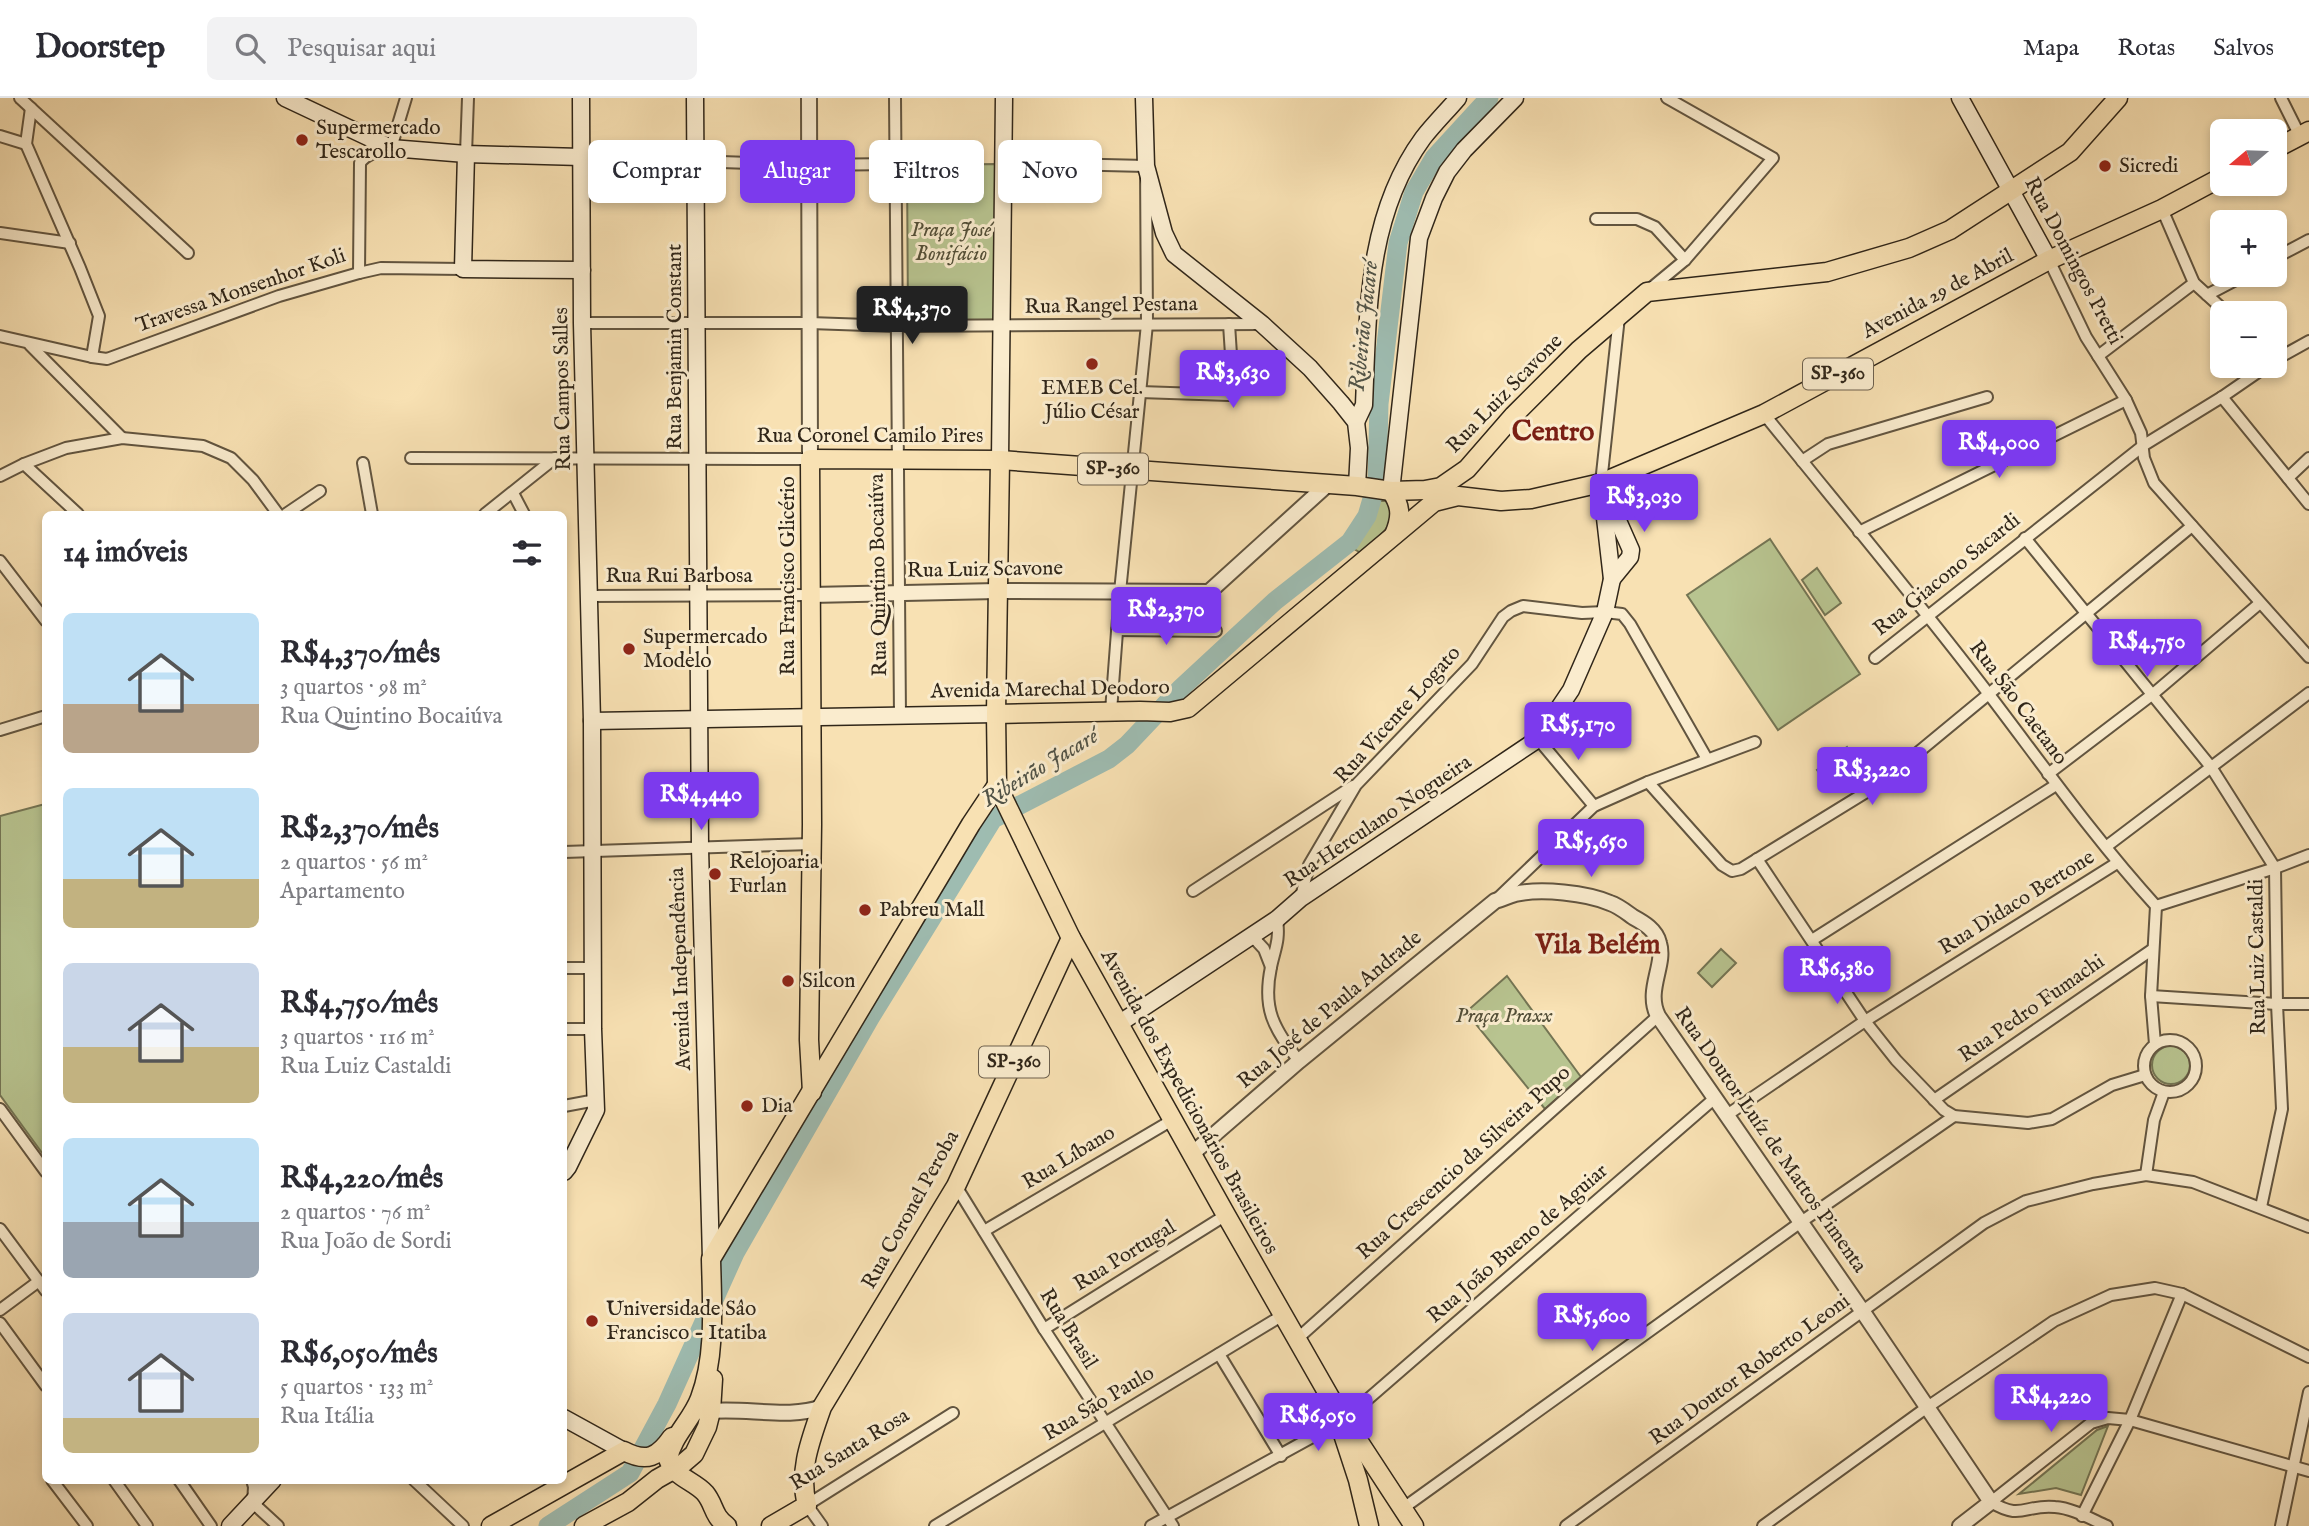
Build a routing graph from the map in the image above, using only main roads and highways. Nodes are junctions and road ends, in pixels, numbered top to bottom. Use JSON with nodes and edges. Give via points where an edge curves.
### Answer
{"nodes":[{"id":1,"x":285,"y":98,"type":"edge"},
{"id":2,"x":582,"y":98,"type":"edge"},
{"id":3,"x":695,"y":98,"type":"edge"},
{"id":4,"x":1004,"y":98,"type":"edge"},
{"id":5,"x":1144,"y":98,"type":"edge"},
{"id":6,"x":1458,"y":98,"type":"edge"},
{"id":7,"x":1515,"y":98,"type":"edge"},
{"id":8,"x":1959,"y":98,"type":"edge"},
{"id":9,"x":2118,"y":98,"type":"edge"},
{"id":10,"x":2305,"y":133,"type":"edge"},
{"id":11,"x":2287,"y":143,"type":"edge"},
{"id":12,"x":466,"y":154,"type":"junction"},
{"id":13,"x":581,"y":157,"type":"junction"},
{"id":14,"x":2210,"y":183,"type":"edge"},
{"id":15,"x":2012,"y":190,"type":"junction"},
{"id":16,"x":2049,"y":260,"type":"junction"},
{"id":17,"x":582,"y":270,"type":"junction"},
{"id":18,"x":1356,"y":422,"type":"junction"},
{"id":19,"x":810,"y":459,"type":"joint"},
{"id":20,"x":1000,"y":460,"type":"junction"},
{"id":21,"x":1467,"y":469,"type":"junction"},
{"id":22,"x":1601,"y":483,"type":"junction"},
{"id":23,"x":1328,"y":484,"type":"joint"},
{"id":24,"x":1360,"y":487,"type":"junction"},
{"id":25,"x":1388,"y":491,"type":"junction"},
{"id":26,"x":1470,"y":498,"type":"junction"},
{"id":27,"x":1434,"y":502,"type":"joint"},
{"id":28,"x":1394,"y":535,"type":"junction"},
{"id":29,"x":1609,"y":552,"type":"junction"},
{"id":30,"x":1623,"y":564,"type":"junction"},
{"id":31,"x":1612,"y":579,"type":"junction"},
{"id":32,"x":697,"y":595,"type":"joint"},
{"id":33,"x":996,"y":714,"type":"junction"},
{"id":34,"x":811,"y":718,"type":"junction"},
{"id":35,"x":698,"y":719,"type":"junction"},
{"id":36,"x":592,"y":721,"type":"junction"},
{"id":37,"x":997,"y":785,"type":"junction"},
{"id":38,"x":1071,"y":938,"type":"junction"},
{"id":39,"x":1120,"y":1023,"type":"junction"},
{"id":40,"x":809,"y":1040,"type":"junction"},
{"id":41,"x":841,"y":1042,"type":"junction"},
{"id":42,"x":812,"y":1093,"type":"junction"},
{"id":43,"x":567,"y":1168,"type":"edge"},
{"id":44,"x":711,"y":1259,"type":"junction"},
{"id":45,"x":711,"y":1341,"type":"junction"},
{"id":46,"x":696,"y":1414,"type":"junction"},
{"id":47,"x":567,"y":1420,"type":"edge"},
{"id":48,"x":1342,"y":1421,"type":"junction"},
{"id":49,"x":626,"y":1453,"type":"junction"},
{"id":50,"x":1377,"y":1468,"type":"junction"},
{"id":51,"x":1355,"y":1471,"type":"junction"},
{"id":52,"x":680,"y":1475,"type":"junction"},
{"id":53,"x":270,"y":1484,"type":"edge"},
{"id":54,"x":807,"y":1505,"type":"joint"},
{"id":55,"x":1402,"y":1508,"type":"junction"},
{"id":56,"x":1365,"y":1524,"type":"edge"},
{"id":57,"x":230,"y":1526,"type":"edge"},
{"id":58,"x":491,"y":1526,"type":"edge"},
{"id":59,"x":584,"y":1526,"type":"edge"},
{"id":60,"x":727,"y":1526,"type":"edge"},
{"id":61,"x":771,"y":1526,"type":"edge"},
{"id":62,"x":1414,"y":1526,"type":"edge"}],
"edges":[{"from":1,"to":12,"type":"main road","via":[[391,148]]},
{"from":2,"to":13,"type":"main road","name":"Rua Campos Salles"},
{"from":3,"to":32,"type":"main road","name":"Rua Benjamin Constant"},
{"from":4,"to":20,"type":"main road"},
{"from":5,"to":18,"type":"main road","via":[[1146,166],[1174,254],[1310,368]]},
{"from":6,"to":18,"type":"main road","via":[[1412,155],[1382,223],[1374,257],[1364,405]]},
{"from":7,"to":25,"type":"main road","via":[[1447,172],[1419,238]]},
{"from":8,"to":15,"type":"main road","name":"Rua Domingos Pretti"},
{"from":9,"to":15,"type":"main road","via":[[2070,152]]},
{"from":10,"to":11,"type":"main road"},
{"from":12,"to":13,"type":"main road"},
{"from":12,"to":17,"type":"main road","name":"Travessa Monsenhor Koli","via":[[463,269]]},
{"from":13,"to":17,"type":"main road","name":"Rua Campos Salles"},
{"from":14,"to":16,"type":"main road","name":"Avenida 29 de Abril","number":"SP-360"},
{"from":15,"to":16,"type":"main road","name":"Rua Domingos Pretti"},
{"from":15,"to":21,"type":"main road","name":"Rua Luiz Scavone","number":"SP-360","via":[[1950,230],[1909,248],[1827,272],[1647,292],[1579,350]]},
{"from":16,"to":22,"type":"main road","name":"Avenida 29 de Abril","number":"SP-360","via":[[1764,414]]},
{"from":17,"to":36,"type":"main road","name":"Rua Campos Salles"},
{"from":18,"to":24,"type":"main road"},
{"from":19,"to":20,"type":"main road","name":"Rua Coronel Camilo Pires","number":"SP-360"},
{"from":19,"to":34,"type":"main road","name":"Rua Francisco Glicério"},
{"from":20,"to":23,"type":"main road","name":"Rua Coronel Camilo Pires","number":"SP-360"},
{"from":20,"to":33,"type":"main road"},
{"from":21,"to":25,"type":"main road","name":"Rua Luiz Scavone","number":"SP-360","via":[[1441,487]]},
{"from":21,"to":26,"type":"main road","via":[[1463,479]]},
{"from":22,"to":26,"type":"main road","name":"Avenida 29 de Abril","number":"SP-360","via":[[1531,499]]},
{"from":22,"to":29,"type":"main road","name":"Rua Herculano Nogueira"},
{"from":22,"to":30,"type":"main road","via":[[1631,550]]},
{"from":23,"to":24,"type":"main road","name":"Rua Luiz Scavone","number":"SP-360"},
{"from":24,"to":25,"type":"main road","name":"Rua Luiz Scavone","number":"SP-360"},
{"from":25,"to":28,"type":"main road","via":[[1399,503],[1400,521]]},
{"from":26,"to":27,"type":"main road","name":"Avenida 29 de Abril","number":"SP-360"},
{"from":27,"to":28,"type":"main road","name":"Avenida Marechal Deodoro","number":"SP-360"},
{"from":28,"to":33,"type":"main road","name":"Avenida Marechal Deodoro","number":"SP-360","via":[[1188,708]]},
{"from":29,"to":30,"type":"main road"},
{"from":29,"to":31,"type":"main road","name":"Rua Herculano Nogueira"},
{"from":30,"to":31,"type":"main road"},
{"from":31,"to":39,"type":"main road","name":"Rua Herculano Nogueira","via":[[1605,612],[1571,690],[1538,739]]},
{"from":32,"to":35,"type":"main road","name":"Avenida Independência"},
{"from":33,"to":34,"type":"main road","name":"Avenida Marechal Deodoro"},
{"from":33,"to":37,"type":"main road"},
{"from":34,"to":35,"type":"main road","name":"Avenida Marechal Deodoro"},
{"from":34,"to":40,"type":"main road","name":"Rua Francisco Glicério"},
{"from":35,"to":36,"type":"main road","name":"Avenida Marechal Deodoro"},
{"from":35,"to":44,"type":"main road","name":"Avenida Independência"},
{"from":36,"to":43,"type":"main road","name":"Rua Campos Salles","via":[[596,1110]]},
{"from":37,"to":38,"type":"main road","name":"Avenida dos Expedicionários Brasileiros"},
{"from":37,"to":41,"type":"main road"},
{"from":38,"to":39,"type":"main road","name":"Avenida dos Expedicionários Brasileiros"},
{"from":38,"to":54,"type":"main road","name":"Rua Coronel Peroba","number":"SP-360","via":[[956,1186],[822,1407],[803,1474]]},
{"from":39,"to":48,"type":"main road","name":"Avenida dos Expedicionários Brasileiros"},
{"from":40,"to":41,"type":"main road","via":[[824,1045]]},
{"from":40,"to":42,"type":"main road","name":"Rua Francisco Glicério"},
{"from":41,"to":42,"type":"main road"},
{"from":42,"to":44,"type":"main road"},
{"from":44,"to":45,"type":"main road","name":"Avenida Independência"},
{"from":45,"to":46,"type":"main road","name":"Avenida Independência","via":[[693,1399]]},
{"from":45,"to":46,"type":"main road","name":"Avenida Independência","via":[[713,1386]]},
{"from":46,"to":49,"type":"main road","name":"Avenida Independência","via":[[661,1452],[649,1457]]},
{"from":46,"to":52,"type":"main road","name":"Avenida Independência","via":[[705,1434]]},
{"from":47,"to":49,"type":"main road"},
{"from":48,"to":50,"type":"main road"},
{"from":48,"to":51,"type":"main road"},
{"from":49,"to":58,"type":"main road"},
{"from":50,"to":51,"type":"main road"},
{"from":50,"to":55,"type":"main road"},
{"from":51,"to":55,"type":"main road"},
{"from":51,"to":56,"type":"main road"},
{"from":52,"to":59,"type":"main road","name":"Avenida Independência","via":[[657,1479],[628,1502]]},
{"from":52,"to":60,"type":"main road","via":[[704,1493]]},
{"from":53,"to":57,"type":"main road"},
{"from":54,"to":61,"type":"main road","name":"Rua Santa Rosa"},
{"from":55,"to":62,"type":"main road"}]}
